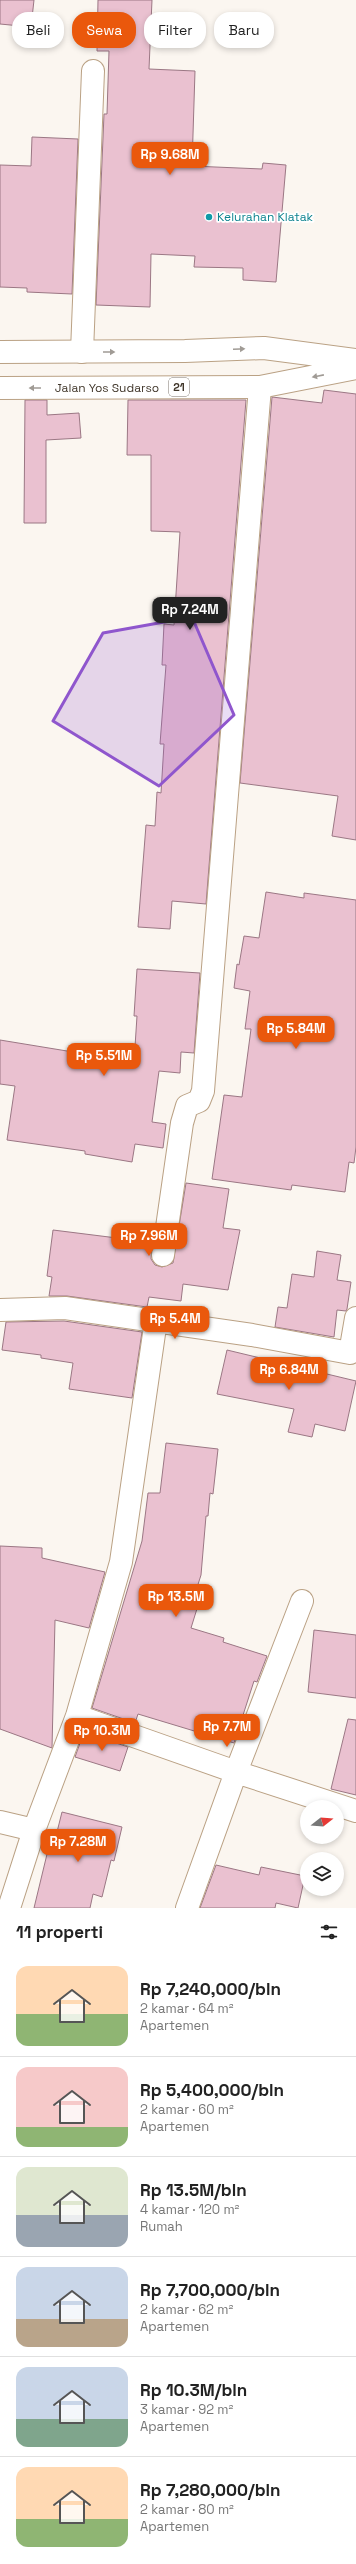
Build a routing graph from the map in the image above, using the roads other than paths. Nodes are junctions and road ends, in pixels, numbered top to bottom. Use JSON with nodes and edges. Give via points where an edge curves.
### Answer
{"nodes":[{"id":1,"x":93,"y":71,"type":"dead end"},
{"id":2,"x":0,"y":352,"type":"edge"},
{"id":3,"x":82,"y":352,"type":"junction"},
{"id":4,"x":356,"y":360,"type":"edge"},
{"id":5,"x":356,"y":368,"type":"edge"},
{"id":6,"x":260,"y":387,"type":"junction"},
{"id":7,"x":0,"y":388,"type":"edge"},
{"id":8,"x":163,"y":1255,"type":"dead end"},
{"id":9,"x":0,"y":1310,"type":"edge"},
{"id":10,"x":356,"y":1318,"type":"edge"},
{"id":11,"x":156,"y":1320,"type":"junction"},
{"id":12,"x":302,"y":1601,"type":"dead end"},
{"id":13,"x":77,"y":1716,"type":"junction"},
{"id":14,"x":236,"y":1772,"type":"junction"},
{"id":15,"x":356,"y":1811,"type":"edge"},
{"id":16,"x":0,"y":1822,"type":"edge"},
{"id":17,"x":34,"y":1830,"type":"junction"},
{"id":18,"x":9,"y":1908,"type":"edge"},
{"id":19,"x":187,"y":1908,"type":"edge"}],
"edges":[{"from":1,"to":3,"type":"main road"},
{"from":2,"to":3,"type":"main road"},
{"from":3,"to":4,"type":"main road","one_way":true,"via":[[264,348]]},
{"from":5,"to":6,"type":"main road","name":"Jalan Yos Sudarso","number":"21","one_way":true},
{"from":6,"to":7,"type":"main road","name":"Jalan Yos Sudarso","number":"21","one_way":true},
{"from":6,"to":8,"type":"main road","via":[[203,1091],[199,1101],[187,1106],[182,1123]]},
{"from":9,"to":11,"type":"main road","via":[[65,1308]]},
{"from":10,"to":11,"type":"main road","via":[[350,1353]]},
{"from":11,"to":13,"type":"main road","via":[[121,1562]]},
{"from":12,"to":14,"type":"main road"},
{"from":13,"to":14,"type":"main road"},
{"from":13,"to":17,"type":"main road"},
{"from":14,"to":15,"type":"main road"},
{"from":14,"to":19,"type":"main road"},
{"from":16,"to":17,"type":"main road"},
{"from":17,"to":18,"type":"main road"}]}
